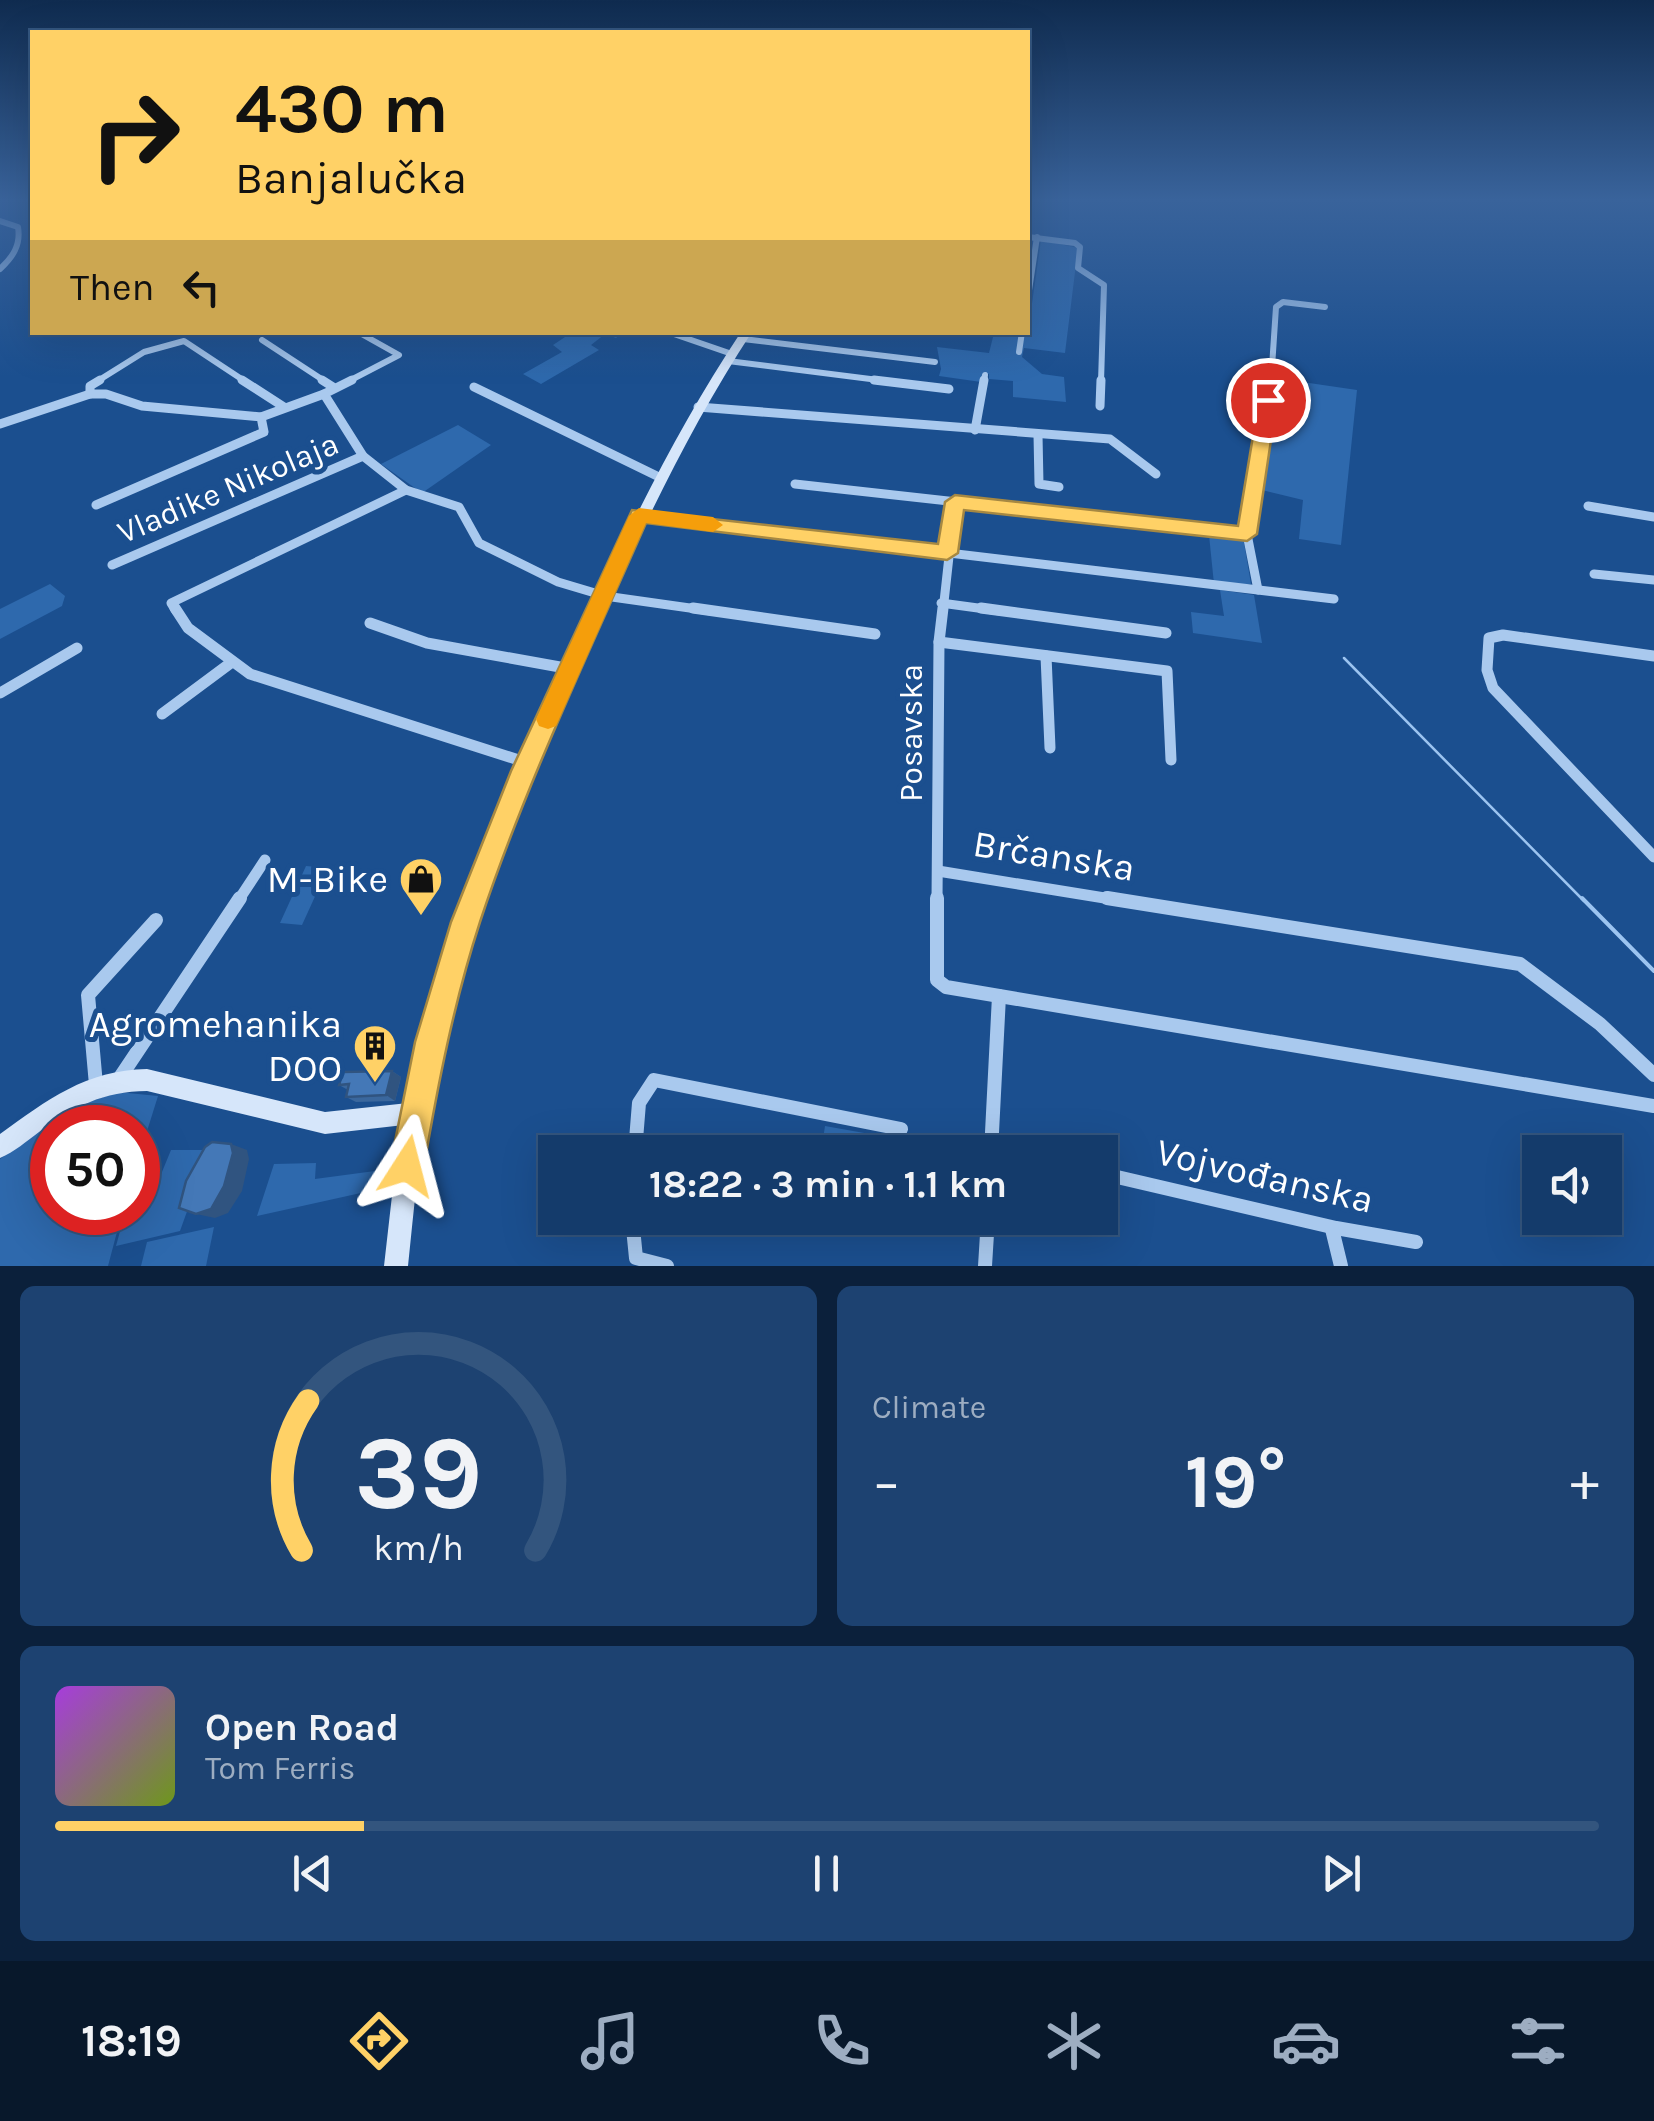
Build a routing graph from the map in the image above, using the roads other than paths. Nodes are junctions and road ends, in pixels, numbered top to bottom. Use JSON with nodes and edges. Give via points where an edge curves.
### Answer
{"nodes":[{"id":1,"x":1079,"y":259,"type":"edge"},
{"id":2,"x":1325,"y":306,"type":"dead end"},
{"id":3,"x":363,"y":335,"type":"edge"},
{"id":4,"x":675,"y":335,"type":"edge"},
{"id":5,"x":1022,"y":335,"type":"edge"},
{"id":6,"x":745,"y":336,"type":"edge"},
{"id":7,"x":262,"y":340,"type":"dead end"},
{"id":8,"x":1019,"y":352,"type":"dead end"},
{"id":9,"x":730,"y":358,"type":"junction"},
{"id":10,"x":935,"y":362,"type":"dead end"},
{"id":11,"x":985,"y":375,"type":"dead end"},
{"id":12,"x":474,"y":387,"type":"dead end"},
{"id":13,"x":328,"y":390,"type":"junction"},
{"id":14,"x":950,"y":390,"type":"dead end"},
{"id":15,"x":90,"y":394,"type":"junction"},
{"id":16,"x":1100,"y":406,"type":"dead end"},
{"id":17,"x":284,"y":407,"type":"junction"},
{"id":18,"x":698,"y":407,"type":"junction"},
{"id":19,"x":262,"y":417,"type":"junction"},
{"id":20,"x":0,"y":424,"type":"edge"},
{"id":21,"x":975,"y":430,"type":"junction"},
{"id":22,"x":1038,"y":435,"type":"junction"},
{"id":23,"x":363,"y":456,"type":"junction"},
{"id":24,"x":1156,"y":474,"type":"dead end"},
{"id":25,"x":658,"y":477,"type":"junction"},
{"id":26,"x":795,"y":484,"type":"dead end"},
{"id":27,"x":1059,"y":487,"type":"dead end"},
{"id":28,"x":406,"y":490,"type":"junction"},
{"id":29,"x":955,"y":502,"type":"junction"},
{"id":30,"x":96,"y":504,"type":"dead end"},
{"id":31,"x":1588,"y":506,"type":"dead end"},
{"id":32,"x":639,"y":516,"type":"junction"},
{"id":33,"x":1654,"y":517,"type":"edge"},
{"id":34,"x":1247,"y":534,"type":"junction"},
{"id":35,"x":947,"y":553,"type":"junction"},
{"id":36,"x":112,"y":565,"type":"dead end"},
{"id":37,"x":1594,"y":574,"type":"dead end"},
{"id":38,"x":1654,"y":580,"type":"edge"},
{"id":39,"x":1258,"y":590,"type":"junction"},
{"id":40,"x":605,"y":596,"type":"junction"},
{"id":41,"x":1334,"y":600,"type":"dead end"},
{"id":42,"x":941,"y":603,"type":"junction"},
{"id":43,"x":370,"y":623,"type":"dead end"},
{"id":44,"x":1166,"y":633,"type":"dead end"},
{"id":45,"x":875,"y":634,"type":"dead end"},
{"id":46,"x":939,"y":642,"type":"junction"},
{"id":47,"x":77,"y":648,"type":"dead end"},
{"id":48,"x":1046,"y":656,"type":"junction"},
{"id":49,"x":1654,"y":656,"type":"edge"},
{"id":50,"x":232,"y":662,"type":"junction"},
{"id":51,"x":570,"y":669,"type":"junction"},
{"id":52,"x":0,"y":693,"type":"edge"},
{"id":53,"x":162,"y":714,"type":"dead end"},
{"id":54,"x":1050,"y":748,"type":"dead end"},
{"id":55,"x":1171,"y":760,"type":"dead end"},
{"id":56,"x":528,"y":763,"type":"junction"},
{"id":57,"x":1654,"y":856,"type":"edge"},
{"id":58,"x":265,"y":860,"type":"dead end"},
{"id":59,"x":938,"y":872,"type":"junction"},
{"id":60,"x":156,"y":920,"type":"dead end"},
{"id":61,"x":999,"y":996,"type":"junction"},
{"id":62,"x":1654,"y":1075,"type":"edge"},
{"id":63,"x":119,"y":1079,"type":"junction"},
{"id":64,"x":96,"y":1085,"type":"junction"},
{"id":65,"x":1654,"y":1106,"type":"edge"},
{"id":66,"x":415,"y":1114,"type":"junction"},
{"id":67,"x":901,"y":1129,"type":"dead end"},
{"id":68,"x":637,"y":1135,"type":"edge"},
{"id":69,"x":994,"y":1135,"type":"edge"},
{"id":70,"x":0,"y":1147,"type":"edge"},
{"id":71,"x":1118,"y":1176,"type":"edge"},
{"id":72,"x":1332,"y":1230,"type":"junction"},
{"id":73,"x":634,"y":1235,"type":"edge"},
{"id":74,"x":987,"y":1235,"type":"edge"},
{"id":75,"x":1416,"y":1242,"type":"dead end"},
{"id":76,"x":396,"y":1266,"type":"edge"},
{"id":77,"x":666,"y":1266,"type":"edge"},
{"id":78,"x":985,"y":1266,"type":"edge"},
{"id":79,"x":1341,"y":1266,"type":"edge"}],
"edges":[{"from":1,"to":16,"type":"street","via":[[1078,268],[1104,285]]},
{"from":2,"to":34,"type":"street","via":[[1283,302],[1276,308]]},
{"from":3,"to":13,"type":"street","name":"Vladike Nikolaja","via":[[399,355]]},
{"from":4,"to":9,"type":"street"},
{"from":5,"to":8,"type":"street"},
{"from":6,"to":9,"type":"main road"},
{"from":6,"to":10,"type":"street"},
{"from":7,"to":13,"type":"street","name":"Vladike Nikolaja"},
{"from":9,"to":14,"type":"street"},
{"from":9,"to":18,"type":"main road"},
{"from":11,"to":21,"type":"street"},
{"from":12,"to":25,"type":"street"},
{"from":13,"to":17,"type":"street","name":"Vladike Nikolaja"},
{"from":13,"to":23,"type":"street","name":"Vladike Nikolaja"},
{"from":15,"to":17,"type":"street","name":"Vladike Nikolaja","via":[[90,386],[134,358],[184,341]]},
{"from":15,"to":19,"type":"street","name":"Vladike Nikolaja","via":[[142,406]]},
{"from":15,"to":20,"type":"street","name":"Vladike Nikolaja"},
{"from":17,"to":19,"type":"street","name":"Vladike Nikolaja"},
{"from":18,"to":21,"type":"street"},
{"from":18,"to":25,"type":"main road"},
{"from":19,"to":30,"type":"street","name":"Vladike Nikolaja","via":[[264,432]]},
{"from":21,"to":22,"type":"street"},
{"from":22,"to":24,"type":"street","via":[[1110,439]]},
{"from":22,"to":27,"type":"street","via":[[1039,484]]},
{"from":23,"to":28,"type":"street","name":"Vladike Nikolaja"},
{"from":23,"to":36,"type":"street","name":"Vladike Nikolaja"},
{"from":25,"to":32,"type":"main road"},
{"from":26,"to":29,"type":"street"},
{"from":28,"to":40,"type":"street","name":"Vladike Nikolaja","via":[[459,508],[479,543],[558,582]]},
{"from":28,"to":50,"type":"street","via":[[171,600],[188,628]]},
{"from":29,"to":34,"type":"street"},
{"from":29,"to":35,"type":"street"},
{"from":31,"to":33,"type":"street"},
{"from":32,"to":35,"type":"street"},
{"from":32,"to":40,"type":"main road"},
{"from":34,"to":39,"type":"street"},
{"from":35,"to":39,"type":"street"},
{"from":35,"to":42,"type":"street"},
{"from":37,"to":38,"type":"street"},
{"from":39,"to":41,"type":"street"},
{"from":40,"to":45,"type":"street","name":"Vladike Nikolaja"},
{"from":40,"to":51,"type":"main road"},
{"from":42,"to":44,"type":"street"},
{"from":42,"to":46,"type":"street"},
{"from":43,"to":51,"type":"street","via":[[428,643]]},
{"from":46,"to":48,"type":"street","name":"Posavska"},
{"from":46,"to":59,"type":"street","name":"Posavska"},
{"from":47,"to":52,"type":"street"},
{"from":48,"to":54,"type":"street"},
{"from":48,"to":55,"type":"street","name":"Posavska","via":[[1167,672]]},
{"from":49,"to":57,"type":"street","via":[[1502,635],[1489,638],[1486,659],[1493,688]]},
{"from":50,"to":53,"type":"street"},
{"from":50,"to":56,"type":"street","via":[[250,674]]},
{"from":51,"to":56,"type":"main road"},
{"from":56,"to":66,"type":"main road","via":[[439,1005]]},
{"from":58,"to":63,"type":"street"},
{"from":59,"to":61,"type":"street","name":"Brčanska","via":[[937,980],[946,988]]},
{"from":59,"to":62,"type":"street","name":"Brčanska","via":[[1520,964]]},
{"from":60,"to":64,"type":"street","via":[[88,995]]},
{"from":61,"to":65,"type":"street","name":"Brčanska"},
{"from":61,"to":69,"type":"street"},
{"from":63,"to":64,"type":"main road"},
{"from":63,"to":66,"type":"main road","via":[[325,1123]]},
{"from":64,"to":70,"type":"main road"},
{"from":66,"to":76,"type":"main road"},
{"from":67,"to":68,"type":"street","via":[[654,1080],[640,1098]]},
{"from":71,"to":72,"type":"street","name":"Vojvođanska"},
{"from":72,"to":75,"type":"street","name":"Vojvođanska"},
{"from":72,"to":79,"type":"street"},
{"from":73,"to":77,"type":"street","via":[[636,1258]]},
{"from":74,"to":78,"type":"street"}]}
